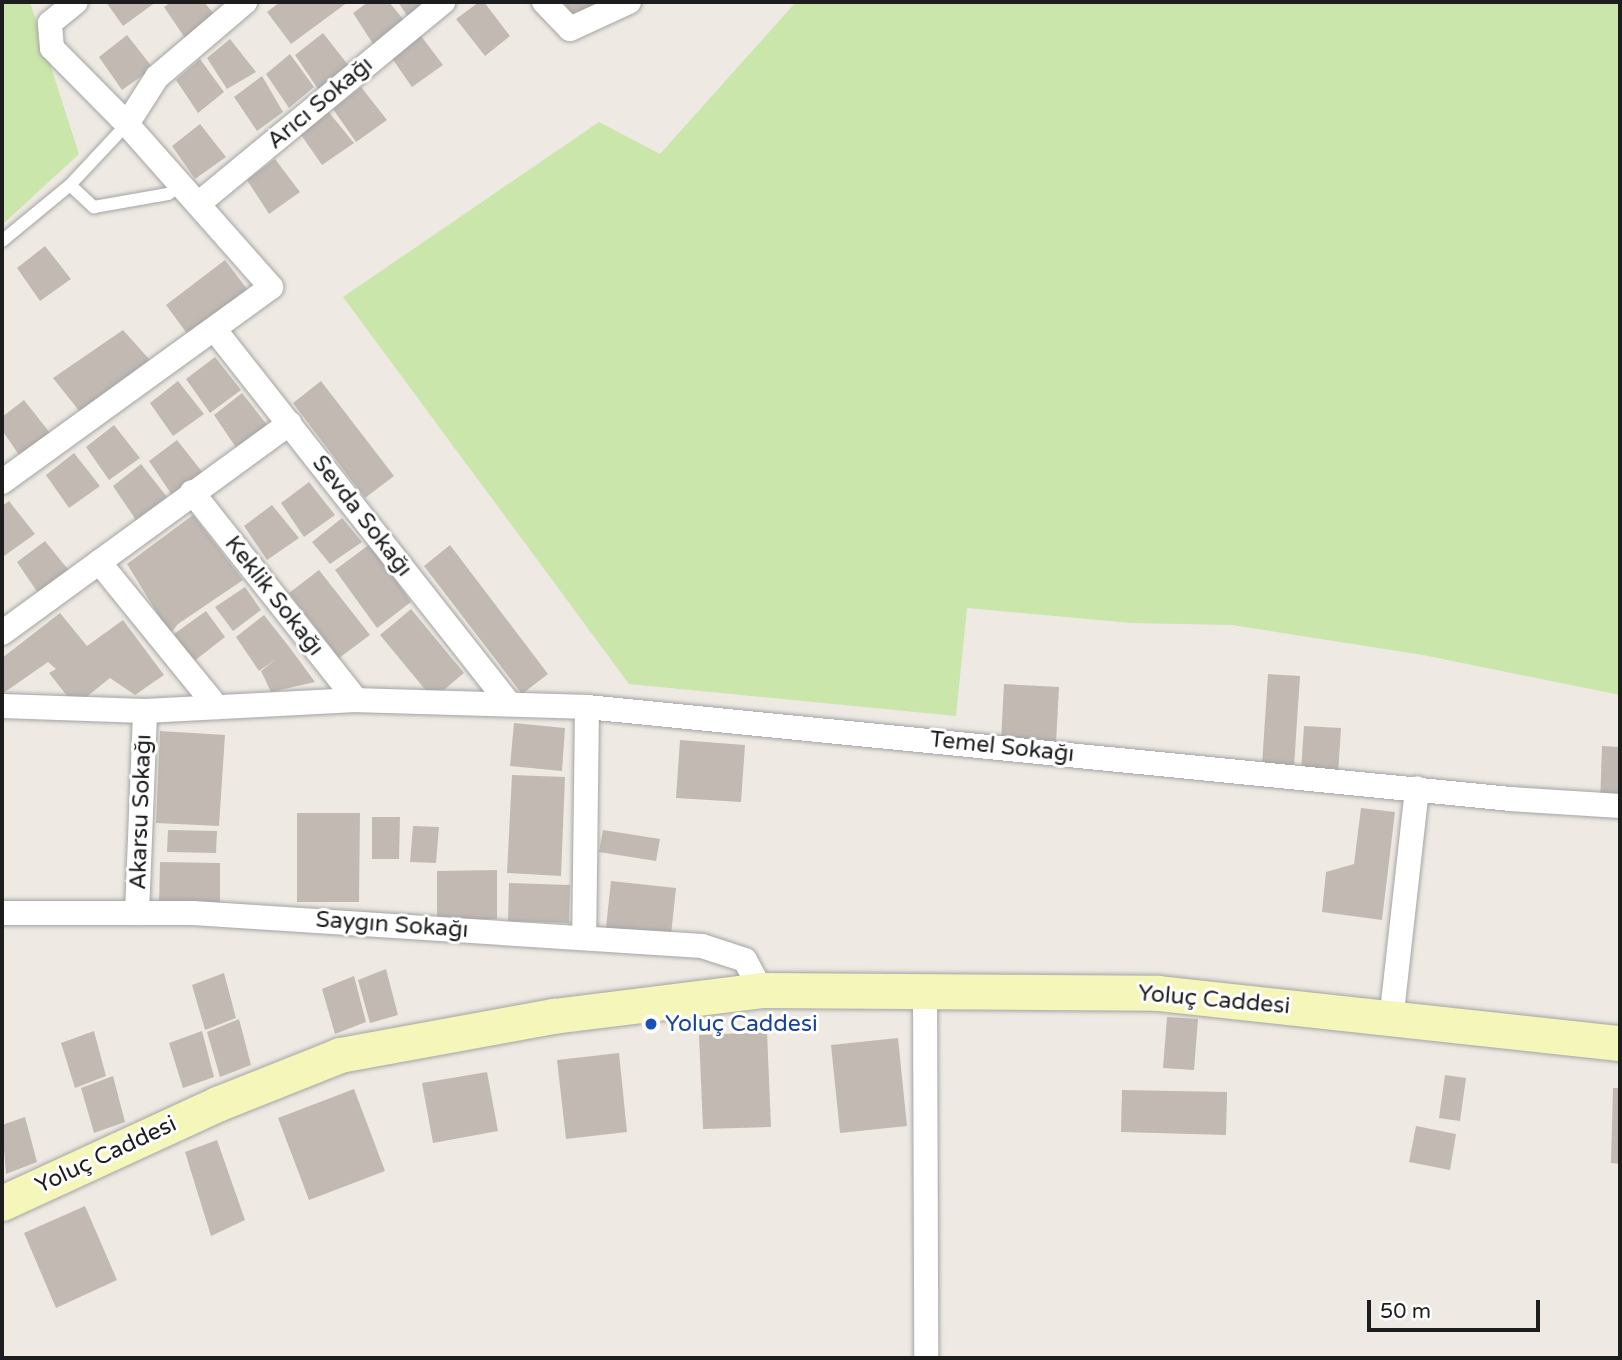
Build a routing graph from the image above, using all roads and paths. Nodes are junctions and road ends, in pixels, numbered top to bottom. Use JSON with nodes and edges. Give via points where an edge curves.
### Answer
{"nodes":[{"id":1,"x":76,"y":2,"type":"edge"},
{"id":2,"x":245,"y":2,"type":"edge"},
{"id":3,"x":443,"y":2,"type":"edge"},
{"id":4,"x":544,"y":2,"type":"edge"},
{"id":5,"x":629,"y":2,"type":"edge"},
{"id":6,"x":127,"y":124,"type":"junction"},
{"id":7,"x":70,"y":185,"type":"junction"},
{"id":8,"x":181,"y":185,"type":"junction"},
{"id":9,"x":198,"y":204,"type":"junction"},
{"id":10,"x":2,"y":241,"type":"edge"},
{"id":11,"x":215,"y":330,"type":"junction"},
{"id":12,"x":290,"y":423,"type":"junction"},
{"id":13,"x":2,"y":482,"type":"edge"},
{"id":14,"x":192,"y":492,"type":"junction"},
{"id":15,"x":99,"y":562,"type":"junction"},
{"id":16,"x":2,"y":633,"type":"edge"},
{"id":17,"x":356,"y":700,"type":"junction"},
{"id":18,"x":508,"y":703,"type":"junction"},
{"id":19,"x":2,"y":706,"type":"edge"},
{"id":20,"x":217,"y":707,"type":"junction"},
{"id":21,"x":587,"y":707,"type":"junction"},
{"id":22,"x":145,"y":710,"type":"junction"},
{"id":23,"x":1418,"y":788,"type":"junction"},
{"id":24,"x":1620,"y":806,"type":"edge"},
{"id":25,"x":2,"y":913,"type":"edge"},
{"id":26,"x":137,"y":913,"type":"junction"},
{"id":27,"x":584,"y":938,"type":"junction"},
{"id":28,"x":761,"y":990,"type":"junction"},
{"id":29,"x":925,"y":990,"type":"junction"},
{"id":30,"x":1391,"y":1021,"type":"junction"},
{"id":31,"x":1620,"y":1043,"type":"edge"},
{"id":32,"x":2,"y":1203,"type":"edge"},
{"id":33,"x":926,"y":1358,"type":"edge"}],
"edges":[{"from":1,"to":6,"type":"street","via":[[50,23],[52,48]]},
{"from":2,"to":6,"type":"street","via":[[157,77]]},
{"from":3,"to":9,"type":"street","name":"Arıcı Sokağı"},
{"from":4,"to":5,"type":"street","via":[[570,29]]},
{"from":6,"to":7,"type":"lane"},
{"from":6,"to":8,"type":"street"},
{"from":7,"to":8,"type":"lane","via":[[94,207],[168,194]]},
{"from":7,"to":10,"type":"lane"},
{"from":8,"to":9,"type":"street"},
{"from":9,"to":11,"type":"street","via":[[271,287]]},
{"from":11,"to":12,"type":"street","name":"Sevda Sokağı"},
{"from":11,"to":13,"type":"street"},
{"from":12,"to":14,"type":"street"},
{"from":12,"to":18,"type":"street","name":"Sevda Sokağı"},
{"from":14,"to":15,"type":"street"},
{"from":14,"to":17,"type":"street","name":"Keklik Sokağı"},
{"from":15,"to":16,"type":"street"},
{"from":15,"to":20,"type":"street"},
{"from":17,"to":18,"type":"street","name":"Temel Sokağı"},
{"from":17,"to":20,"type":"street","name":"Temel Sokağı"},
{"from":18,"to":21,"type":"street","name":"Temel Sokağı"},
{"from":19,"to":22,"type":"street","name":"Temel Sokağı"},
{"from":20,"to":22,"type":"street","name":"Temel Sokağı"},
{"from":21,"to":23,"type":"street","name":"Temel Sokağı"},
{"from":21,"to":27,"type":"street"},
{"from":22,"to":26,"type":"street","name":"Akarsu Sokağı"},
{"from":23,"to":24,"type":"street","name":"Temel Sokağı"},
{"from":23,"to":30,"type":"street"},
{"from":25,"to":26,"type":"street","name":"Saygın Sokağı"},
{"from":26,"to":27,"type":"street","name":"Saygın Sokağı"},
{"from":27,"to":28,"type":"street","name":"Saygın Sokağı","via":[[702,946],[745,960]]},
{"from":28,"to":29,"type":"street","name":"Yoluç Caddesi"},
{"from":28,"to":32,"type":"street","name":"Yoluç Caddesi","via":[[553,1016],[340,1055],[217,1104]]},
{"from":29,"to":30,"type":"street","name":"Yoluç Caddesi","via":[[1158,993]]},
{"from":29,"to":33,"type":"street"},
{"from":30,"to":31,"type":"street","name":"Yoluç Caddesi"}]}
